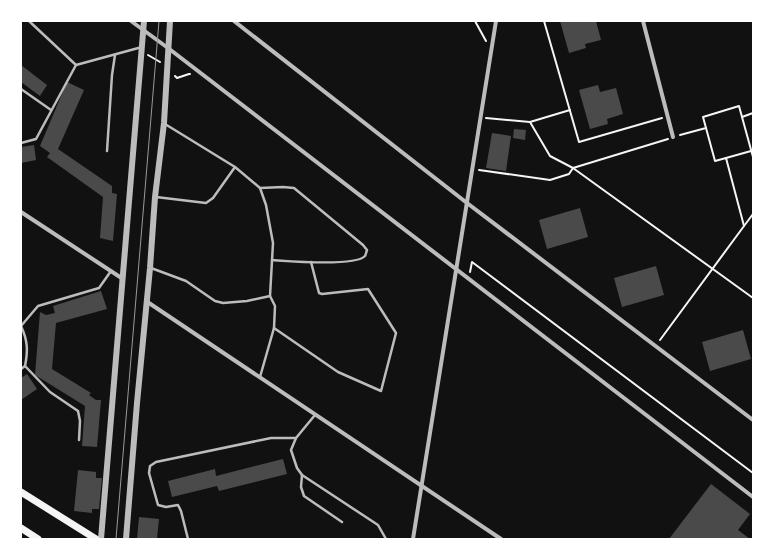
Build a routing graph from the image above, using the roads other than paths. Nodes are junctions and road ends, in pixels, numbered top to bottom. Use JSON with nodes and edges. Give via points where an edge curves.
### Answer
{"nodes":[{"id":1,"x":29,"y":21,"type":"edge"},
{"id":2,"x":131,"y":21,"type":"edge"},
{"id":3,"x":144,"y":21,"type":"edge"},
{"id":4,"x":170,"y":21,"type":"edge"},
{"id":5,"x":234,"y":21,"type":"edge"},
{"id":6,"x":496,"y":21,"type":"edge"},
{"id":7,"x":643,"y":21,"type":"edge"},
{"id":8,"x":143,"y":30,"type":"junction"},
{"id":9,"x":142,"y":47,"type":"junction"},
{"id":10,"x":168,"y":48,"type":"junction"},
{"id":11,"x":115,"y":55,"type":"junction"},
{"id":12,"x":76,"y":65,"type":"junction"},
{"id":13,"x":21,"y":89,"type":"edge"},
{"id":14,"x":51,"y":110,"type":"junction"},
{"id":15,"x":164,"y":123,"type":"junction"},
{"id":16,"x":673,"y":137,"type":"road end"},
{"id":17,"x":21,"y":143,"type":"edge"},
{"id":18,"x":108,"y":151,"type":"dead end"},
{"id":19,"x":235,"y":167,"type":"junction"},
{"id":20,"x":260,"y":188,"type":"junction"},
{"id":21,"x":155,"y":197,"type":"junction"},
{"id":22,"x":467,"y":203,"type":"junction"},
{"id":23,"x":21,"y":212,"type":"edge"},
{"id":24,"x":272,"y":260,"type":"junction"},
{"id":25,"x":311,"y":262,"type":"junction"},
{"id":26,"x":150,"y":268,"type":"junction"},
{"id":27,"x":456,"y":268,"type":"junction"},
{"id":28,"x":111,"y":272,"type":"junction"},
{"id":29,"x":123,"y":280,"type":"junction"},
{"id":30,"x":270,"y":296,"type":"junction"},
{"id":31,"x":146,"y":301,"type":"junction"},
{"id":32,"x":21,"y":326,"type":"edge"},
{"id":33,"x":274,"y":328,"type":"junction"},
{"id":34,"x":25,"y":366,"type":"junction"},
{"id":35,"x":21,"y":369,"type":"edge"},
{"id":36,"x":260,"y":377,"type":"junction"},
{"id":37,"x":315,"y":415,"type":"junction"},
{"id":38,"x":753,"y":420,"type":"edge"},
{"id":39,"x":296,"y":438,"type":"junction"},
{"id":40,"x":79,"y":440,"type":"dead end"},
{"id":41,"x":302,"y":475,"type":"junction"},
{"id":42,"x":422,"y":487,"type":"junction"},
{"id":43,"x":21,"y":492,"type":"edge"},
{"id":44,"x":753,"y":497,"type":"edge"},
{"id":45,"x":342,"y":522,"type":"dead end"},
{"id":46,"x":21,"y":528,"type":"edge"},
{"id":47,"x":38,"y":539,"type":"edge"},
{"id":48,"x":96,"y":539,"type":"edge"},
{"id":49,"x":101,"y":539,"type":"edge"},
{"id":50,"x":126,"y":539,"type":"edge"},
{"id":51,"x":188,"y":539,"type":"edge"},
{"id":52,"x":386,"y":539,"type":"edge"},
{"id":53,"x":413,"y":539,"type":"edge"},
{"id":54,"x":501,"y":539,"type":"edge"}],
"edges":[{"from":1,"to":12,"type":"lane"},
{"from":2,"to":8,"type":"street"},
{"from":3,"to":8,"type":"street"},
{"from":4,"to":10,"type":"street"},
{"from":5,"to":22,"type":"street"},
{"from":6,"to":22,"type":"street"},
{"from":7,"to":16,"type":"street"},
{"from":8,"to":9,"type":"street"},
{"from":8,"to":10,"type":"street"},
{"from":9,"to":11,"type":"lane"},
{"from":9,"to":29,"type":"street"},
{"from":10,"to":15,"type":"street"},
{"from":10,"to":27,"type":"street"},
{"from":11,"to":12,"type":"lane"},
{"from":11,"to":18,"type":"lane"},
{"from":12,"to":14,"type":"lane"},
{"from":13,"to":14,"type":"lane"},
{"from":14,"to":17,"type":"lane","via":[[36,139]]},
{"from":15,"to":19,"type":"lane"},
{"from":15,"to":21,"type":"street"},
{"from":19,"to":20,"type":"lane"},
{"from":19,"to":21,"type":"lane","via":[[214,198],[206,203]]},
{"from":20,"to":24,"type":"lane","via":[[273,243]]},
{"from":20,"to":25,"type":"lane","via":[[294,188],[366,250],[364,257],[355,260]]},
{"from":21,"to":26,"type":"street"},
{"from":22,"to":27,"type":"street"},
{"from":22,"to":38,"type":"street"},
{"from":23,"to":28,"type":"street"},
{"from":24,"to":25,"type":"lane"},
{"from":24,"to":30,"type":"lane"},
{"from":25,"to":33,"type":"lane","via":[[319,293],[368,289],[396,333],[381,391],[338,372]]},
{"from":26,"to":30,"type":"lane","via":[[186,281],[215,301],[223,303]]},
{"from":26,"to":31,"type":"street"},
{"from":27,"to":42,"type":"street"},
{"from":27,"to":44,"type":"street"},
{"from":28,"to":29,"type":"street"},
{"from":28,"to":32,"type":"lane","via":[[99,288],[38,306]]},
{"from":29,"to":49,"type":"street"},
{"from":30,"to":33,"type":"lane","via":[[275,306]]},
{"from":31,"to":36,"type":"street"},
{"from":31,"to":50,"type":"street"},
{"from":32,"to":34,"type":"lane","via":[[27,338],[28,354]]},
{"from":33,"to":36,"type":"lane"},
{"from":34,"to":35,"type":"lane"},
{"from":34,"to":40,"type":"lane","via":[[50,392],[78,411]]},
{"from":36,"to":37,"type":"street"},
{"from":37,"to":39,"type":"lane"},
{"from":37,"to":42,"type":"street"},
{"from":39,"to":41,"type":"lane","via":[[291,450]]},
{"from":39,"to":51,"type":"lane","via":[[271,438],[156,462],[150,466],[149,473],[158,505],[178,505]]},
{"from":41,"to":45,"type":"lane","via":[[301,487],[304,496]]},
{"from":41,"to":52,"type":"lane","via":[[378,525]]},
{"from":42,"to":53,"type":"street"},
{"from":42,"to":54,"type":"street"},
{"from":43,"to":48,"type":"main road"},
{"from":46,"to":47,"type":"main road"}]}
